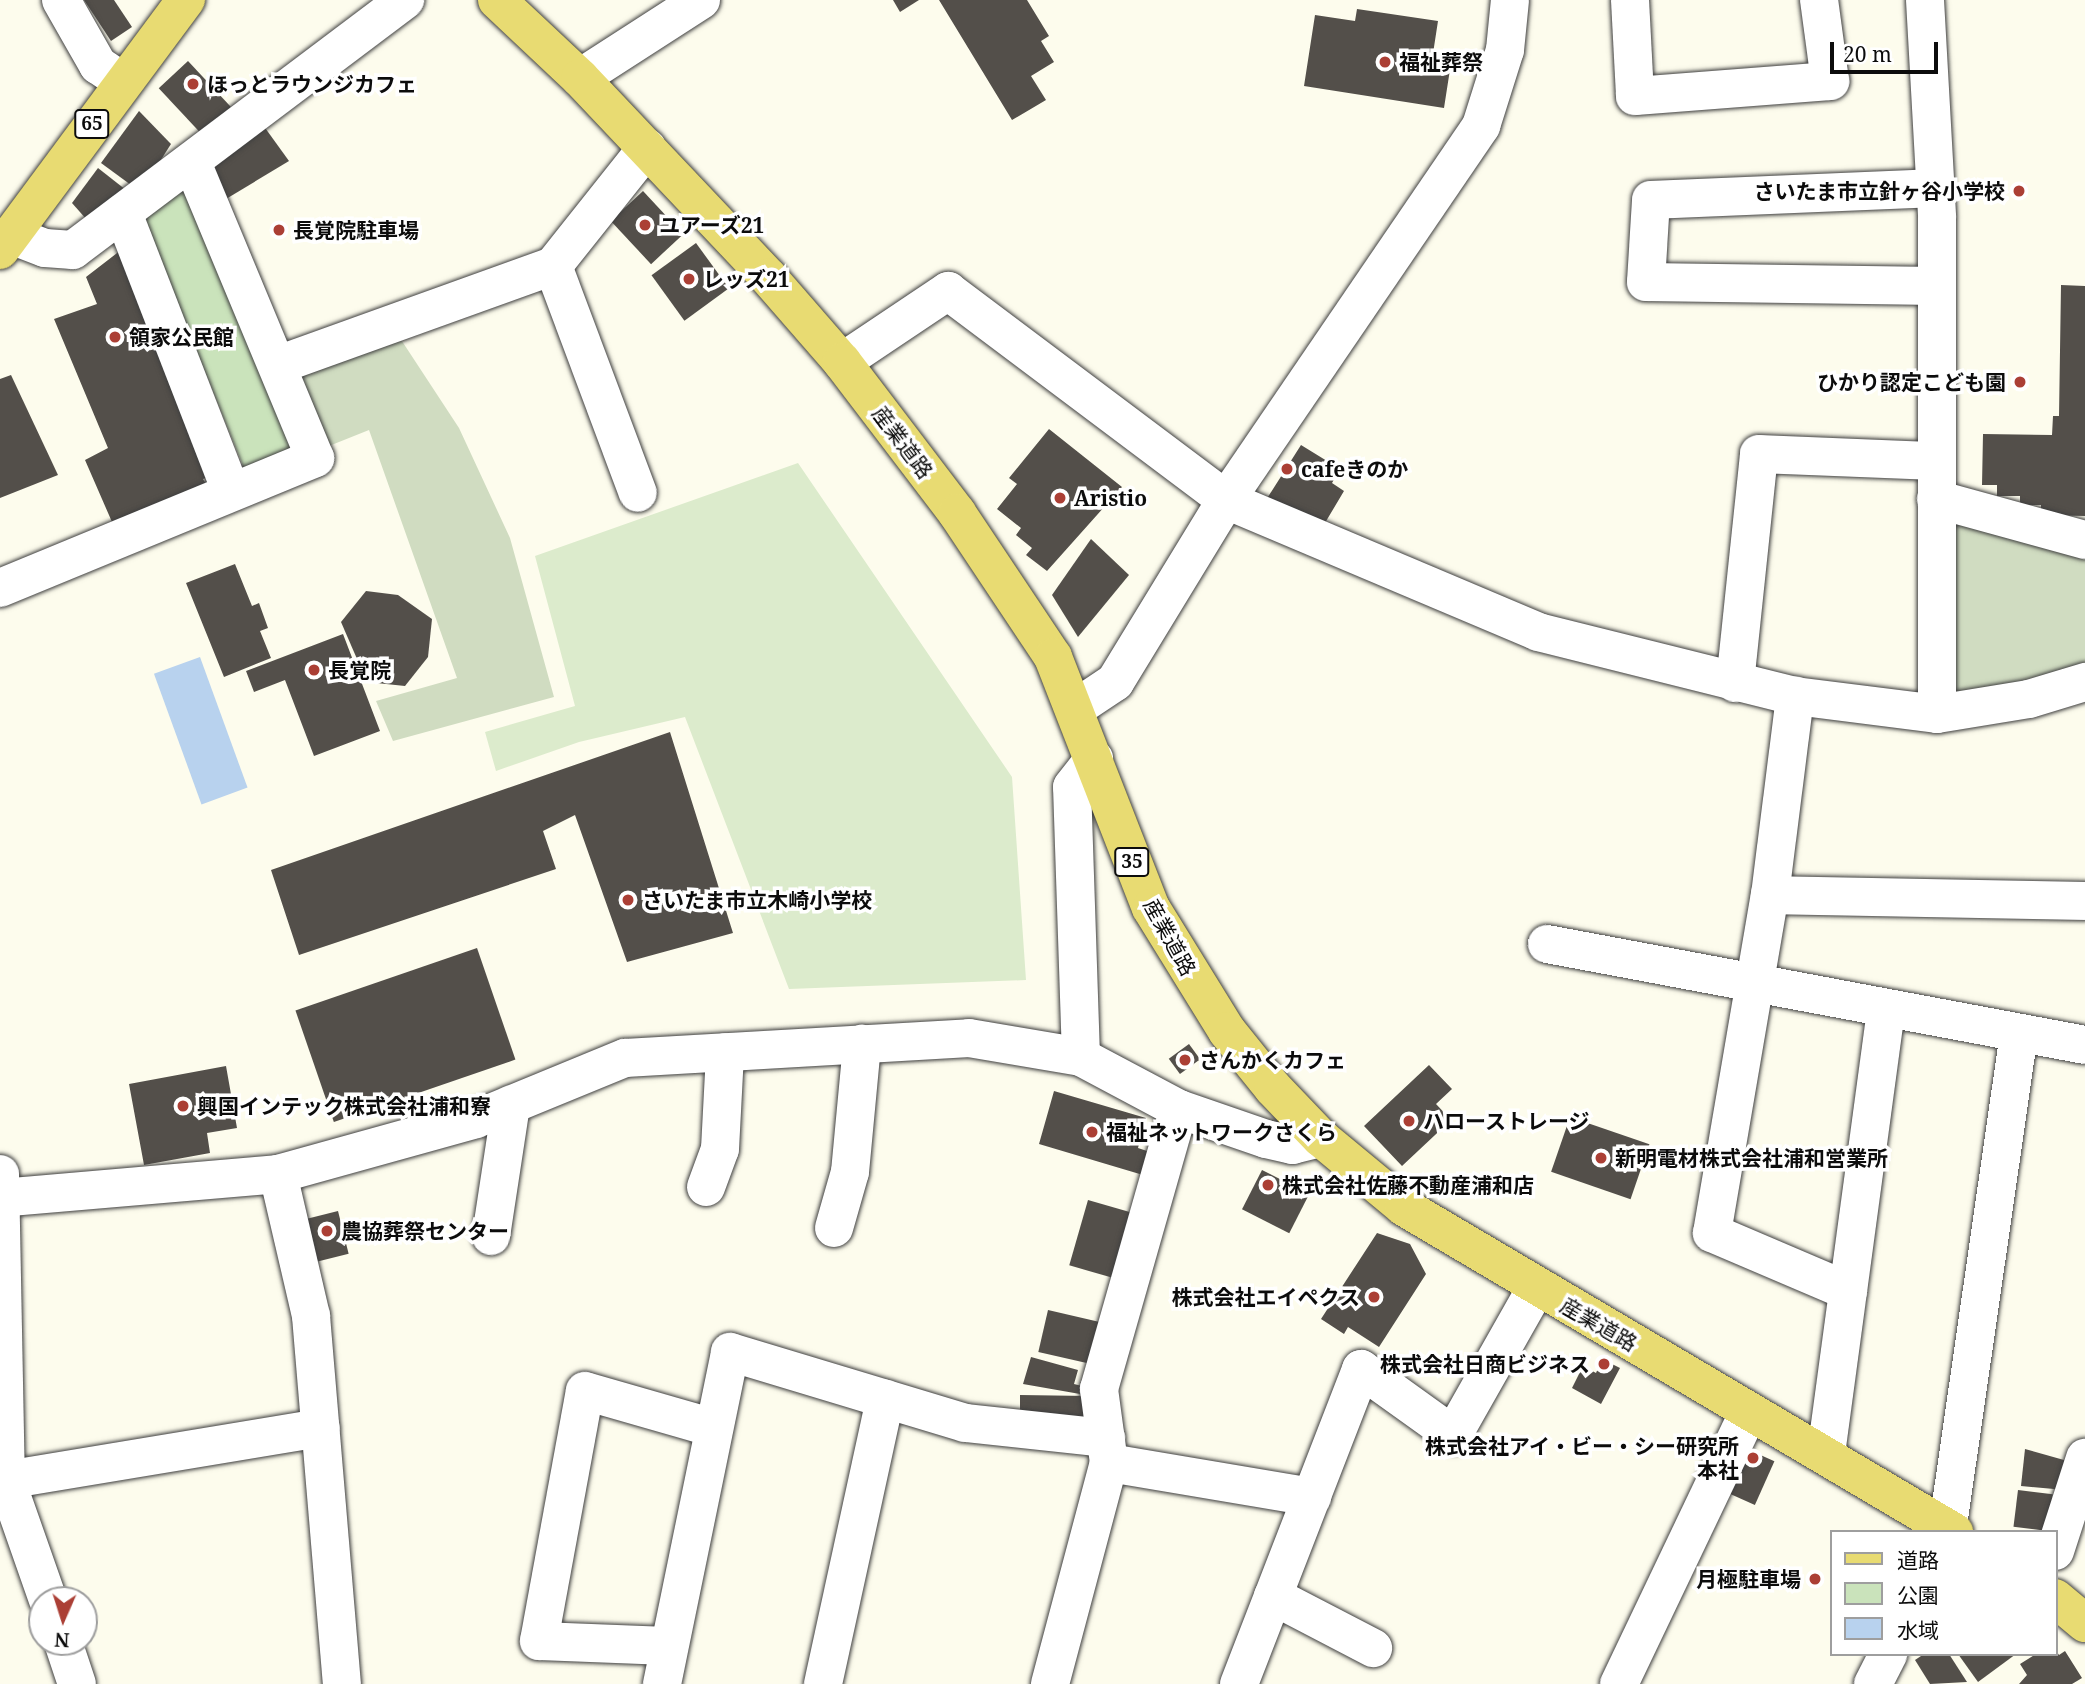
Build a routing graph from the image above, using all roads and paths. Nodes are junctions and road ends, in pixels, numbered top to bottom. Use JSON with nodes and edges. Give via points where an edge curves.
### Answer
{"nodes":[{"id":1,"x":61,"y":0,"type":"edge"},
{"id":2,"x":186,"y":0,"type":"edge"},
{"id":3,"x":405,"y":0,"type":"edge"},
{"id":4,"x":497,"y":0,"type":"edge"},
{"id":5,"x":701,"y":0,"type":"edge"},
{"id":6,"x":1510,"y":0,"type":"edge"},
{"id":7,"x":1630,"y":0,"type":"edge"},
{"id":8,"x":1819,"y":0,"type":"edge"},
{"id":9,"x":1925,"y":0,"type":"edge"},
{"id":10,"x":580,"y":78,"type":"junction"},
{"id":11,"x":123,"y":82,"type":"junction"},
{"id":12,"x":647,"y":148,"type":"junction"},
{"id":13,"x":192,"y":162,"type":"junction"},
{"id":14,"x":1936,"y":188,"type":"junction"},
{"id":15,"x":123,"y":213,"type":"junction"},
{"id":16,"x":6,"y":242,"type":"edge"},
{"id":17,"x":553,"y":266,"type":"junction"},
{"id":18,"x":1937,"y":286,"type":"junction"},
{"id":19,"x":842,"y":362,"type":"junction"},
{"id":20,"x":278,"y":365,"type":"junction"},
{"id":21,"x":1936,"y":461,"type":"junction"},
{"id":22,"x":231,"y":492,"type":"junction"},
{"id":23,"x":638,"y":493,"type":"dead end"},
{"id":24,"x":1936,"y":499,"type":"junction"},
{"id":25,"x":1226,"y":500,"type":"junction"},
{"id":26,"x":2085,"y":540,"type":"edge"},
{"id":27,"x":0,"y":588,"type":"edge"},
{"id":28,"x":2085,"y":682,"type":"edge"},
{"id":29,"x":1735,"y":683,"type":"junction"},
{"id":30,"x":1795,"y":696,"type":"junction"},
{"id":31,"x":1076,"y":708,"type":"junction"},
{"id":32,"x":1937,"y":714,"type":"junction"},
{"id":33,"x":1094,"y":759,"type":"junction"},
{"id":34,"x":1770,"y":895,"type":"junction"},
{"id":35,"x":2085,"y":901,"type":"edge"},
{"id":36,"x":1547,"y":944,"type":"dead end"},
{"id":37,"x":1755,"y":986,"type":"junction"},
{"id":38,"x":1886,"y":1012,"type":"junction"},
{"id":39,"x":2019,"y":1033,"type":"junction"},
{"id":40,"x":862,"y":1044,"type":"junction"},
{"id":41,"x":2085,"y":1045,"type":"edge"},
{"id":42,"x":725,"y":1052,"type":"junction"},
{"id":43,"x":1080,"y":1057,"type":"junction"},
{"id":44,"x":512,"y":1105,"type":"junction"},
{"id":45,"x":1179,"y":1109,"type":"junction"},
{"id":46,"x":1321,"y":1138,"type":"junction"},
{"id":47,"x":278,"y":1174,"type":"junction"},
{"id":48,"x":706,"y":1187,"type":"dead end"},
{"id":49,"x":1,"y":1190,"type":"edge"},
{"id":50,"x":834,"y":1228,"type":"dead end"},
{"id":51,"x":491,"y":1236,"type":"dead end"},
{"id":52,"x":1536,"y":1288,"type":"junction"},
{"id":53,"x":1848,"y":1291,"type":"junction"},
{"id":54,"x":885,"y":1399,"type":"junction"},
{"id":55,"x":1749,"y":1411,"type":"junction"},
{"id":56,"x":321,"y":1428,"type":"junction"},
{"id":57,"x":714,"y":1429,"type":"junction"},
{"id":58,"x":1108,"y":1451,"type":"junction"},
{"id":59,"x":1826,"y":1454,"type":"junction"},
{"id":60,"x":2085,"y":1458,"type":"edge"},
{"id":61,"x":3,"y":1481,"type":"edge"},
{"id":62,"x":1312,"y":1497,"type":"junction"},
{"id":63,"x":1950,"y":1530,"type":"edge"},
{"id":64,"x":2057,"y":1545,"type":"edge"},
{"id":65,"x":43,"y":1586,"type":"edge"},
{"id":66,"x":1273,"y":1596,"type":"junction"},
{"id":67,"x":2057,"y":1600,"type":"edge"},
{"id":68,"x":2085,"y":1623,"type":"edge"},
{"id":69,"x":668,"y":1646,"type":"junction"},
{"id":70,"x":1373,"y":1648,"type":"dead end"},
{"id":71,"x":68,"y":1656,"type":"edge"},
{"id":72,"x":1887,"y":1656,"type":"edge"},
{"id":73,"x":78,"y":1684,"type":"edge"},
{"id":74,"x":342,"y":1684,"type":"edge"},
{"id":75,"x":662,"y":1684,"type":"edge"},
{"id":76,"x":822,"y":1684,"type":"edge"},
{"id":77,"x":1050,"y":1684,"type":"edge"},
{"id":78,"x":1239,"y":1684,"type":"edge"},
{"id":79,"x":1619,"y":1684,"type":"edge"},
{"id":80,"x":1873,"y":1684,"type":"edge"}],
"edges":[{"from":1,"to":11,"type":"street","via":[[99,65]]},
{"from":2,"to":11,"type":"main road","number":"65"},
{"from":3,"to":13,"type":"street"},
{"from":4,"to":10,"type":"main road","name":"産業道路","number":"35"},
{"from":5,"to":10,"type":"street"},
{"from":6,"to":25,"type":"street","via":[[1505,50],[1481,126]]},
{"from":7,"to":8,"type":"street","via":[[1635,96],[1830,81]]},
{"from":9,"to":14,"type":"street"},
{"from":10,"to":12,"type":"main road","name":"産業道路","number":"35"},
{"from":11,"to":16,"type":"main road","number":"65"},
{"from":12,"to":17,"type":"street"},
{"from":12,"to":19,"type":"main road","name":"産業道路","number":"35"},
{"from":13,"to":15,"type":"street"},
{"from":13,"to":20,"type":"street"},
{"from":14,"to":18,"type":"street"},
{"from":14,"to":18,"type":"street","via":[[1651,200],[1646,282]]},
{"from":15,"to":16,"type":"street","via":[[73,250]]},
{"from":15,"to":22,"type":"street"},
{"from":17,"to":20,"type":"street"},
{"from":17,"to":23,"type":"street"},
{"from":18,"to":21,"type":"street"},
{"from":19,"to":25,"type":"street","via":[[948,291]]},
{"from":19,"to":31,"type":"main road","name":"産業道路","number":"35","via":[[1029,615]]},
{"from":20,"to":22,"type":"street","via":[[314,458]]},
{"from":21,"to":24,"type":"street"},
{"from":21,"to":29,"type":"street","via":[[1759,454]]},
{"from":22,"to":27,"type":"street"},
{"from":24,"to":26,"type":"street"},
{"from":24,"to":32,"type":"street"},
{"from":25,"to":29,"type":"street","via":[[1538,632]]},
{"from":25,"to":31,"type":"street","via":[[1115,682]]},
{"from":28,"to":32,"type":"street","via":[[2029,699]]},
{"from":29,"to":30,"type":"street"},
{"from":30,"to":32,"type":"street"},
{"from":30,"to":34,"type":"street"},
{"from":31,"to":33,"type":"main road","name":"産業道路","number":"35"},
{"from":33,"to":43,"type":"street","via":[[1072,787]]},
{"from":33,"to":46,"type":"main road","name":"産業道路","number":"35","via":[[1151,908],[1188,974],[1234,1040]]},
{"from":34,"to":35,"type":"street"},
{"from":34,"to":37,"type":"street"},
{"from":36,"to":37,"type":"street"},
{"from":37,"to":38,"type":"street"},
{"from":37,"to":53,"type":"street","via":[[1712,1233]]},
{"from":38,"to":39,"type":"street"},
{"from":38,"to":53,"type":"street"},
{"from":39,"to":41,"type":"street"},
{"from":39,"to":63,"type":"street"},
{"from":40,"to":42,"type":"street"},
{"from":40,"to":43,"type":"street","via":[[969,1038]]},
{"from":40,"to":50,"type":"street","via":[[849,1172]]},
{"from":42,"to":44,"type":"street","via":[[625,1058]]},
{"from":42,"to":48,"type":"street","via":[[720,1149]]},
{"from":43,"to":45,"type":"street"},
{"from":44,"to":47,"type":"street"},
{"from":44,"to":51,"type":"street"},
{"from":45,"to":46,"type":"street","via":[[1292,1145]]},
{"from":45,"to":58,"type":"street","via":[[1099,1389]]},
{"from":46,"to":52,"type":"main road","name":"産業道路","number":"35","via":[[1404,1208]]},
{"from":47,"to":49,"type":"street"},
{"from":47,"to":56,"type":"street","via":[[311,1316]]},
{"from":49,"to":61,"type":"street"},
{"from":52,"to":55,"type":"main road","name":"産業道路","number":"35"},
{"from":52,"to":62,"type":"street","via":[[1452,1435],[1361,1369]]},
{"from":53,"to":59,"type":"street"},
{"from":54,"to":57,"type":"street","via":[[730,1352]]},
{"from":54,"to":58,"type":"street","via":[[965,1423]]},
{"from":54,"to":76,"type":"street"},
{"from":55,"to":59,"type":"main road","name":"産業道路","number":"35"},
{"from":55,"to":79,"type":"street"},
{"from":56,"to":61,"type":"street"},
{"from":56,"to":74,"type":"street"},
{"from":57,"to":69,"type":"street"},
{"from":57,"to":69,"type":"street","via":[[585,1391],[539,1641]]},
{"from":58,"to":62,"type":"street"},
{"from":58,"to":77,"type":"street"},
{"from":59,"to":63,"type":"main road","name":"産業道路","number":"35"},
{"from":60,"to":64,"type":"street"},
{"from":61,"to":65,"type":"street"},
{"from":62,"to":66,"type":"street"},
{"from":66,"to":70,"type":"street"},
{"from":66,"to":78,"type":"street"},
{"from":67,"to":68,"type":"main road"},
{"from":69,"to":75,"type":"street"},
{"from":71,"to":73,"type":"street"},
{"from":72,"to":80,"type":"street"}]}
